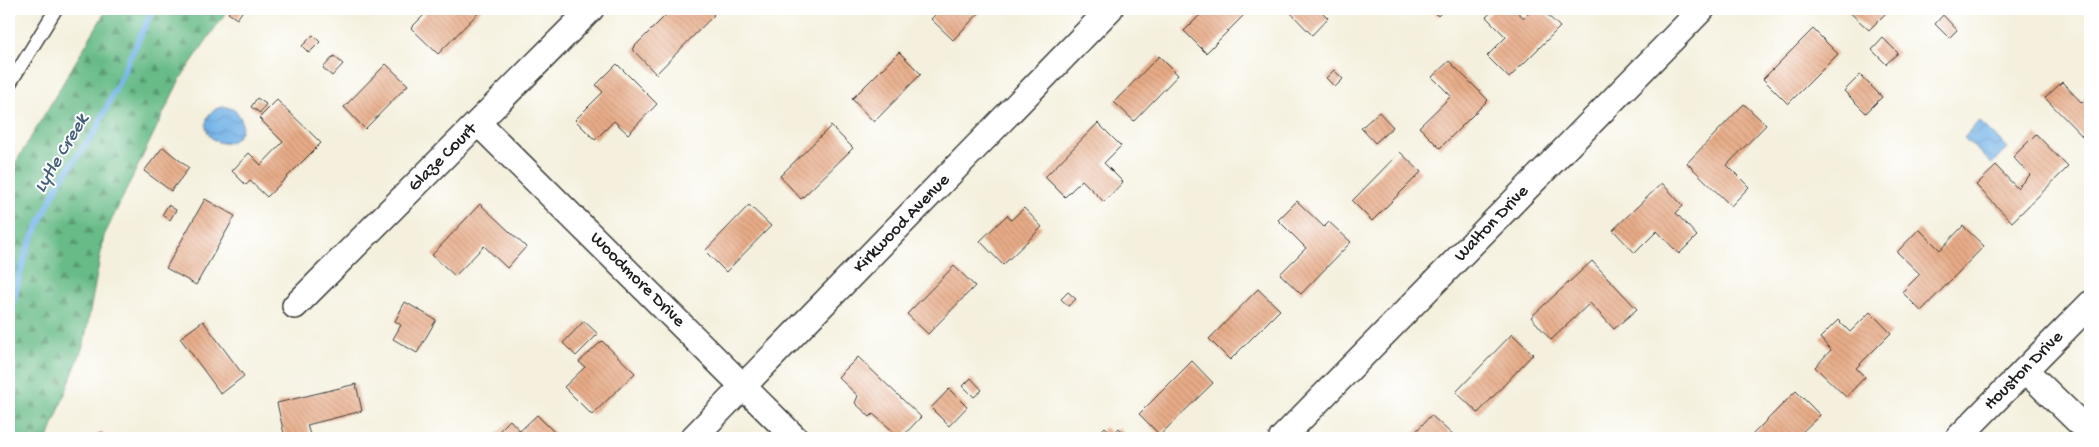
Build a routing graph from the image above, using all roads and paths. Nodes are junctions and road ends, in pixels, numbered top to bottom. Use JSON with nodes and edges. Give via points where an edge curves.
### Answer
{"nodes":[{"id":1,"x":56,"y":9,"type":"edge"},
{"id":2,"x":591,"y":9,"type":"edge"},
{"id":3,"x":1110,"y":9,"type":"edge"},
{"id":4,"x":1702,"y":9,"type":"edge"},
{"id":5,"x":9,"y":85,"type":"edge"},
{"id":6,"x":478,"y":123,"type":"junction"},
{"id":7,"x":2090,"y":304,"type":"edge"},
{"id":8,"x":295,"y":306,"type":"dead end"},
{"id":9,"x":2025,"y":370,"type":"junction"},
{"id":10,"x":745,"y":387,"type":"junction"},
{"id":11,"x":2090,"y":433,"type":"edge"},
{"id":12,"x":694,"y":438,"type":"edge"},
{"id":13,"x":795,"y":438,"type":"edge"},
{"id":14,"x":1282,"y":438,"type":"edge"},
{"id":15,"x":1958,"y":438,"type":"edge"}],
"edges":[{"from":1,"to":5,"type":"lane"},
{"from":2,"to":6,"type":"street","name":"Glaze Court"},
{"from":3,"to":10,"type":"street","name":"Kirkwood Avenue"},
{"from":4,"to":14,"type":"street","name":"Walton Drive"},
{"from":6,"to":8,"type":"street","name":"Glaze Court"},
{"from":6,"to":10,"type":"street","name":"Woodmore Drive"},
{"from":7,"to":9,"type":"street","name":"Houston Drive"},
{"from":9,"to":11,"type":"street"},
{"from":9,"to":15,"type":"street","name":"Houston Drive"},
{"from":10,"to":12,"type":"street","name":"Kirkwood Avenue"},
{"from":10,"to":13,"type":"street","name":"Woodmore Drive"}]}
